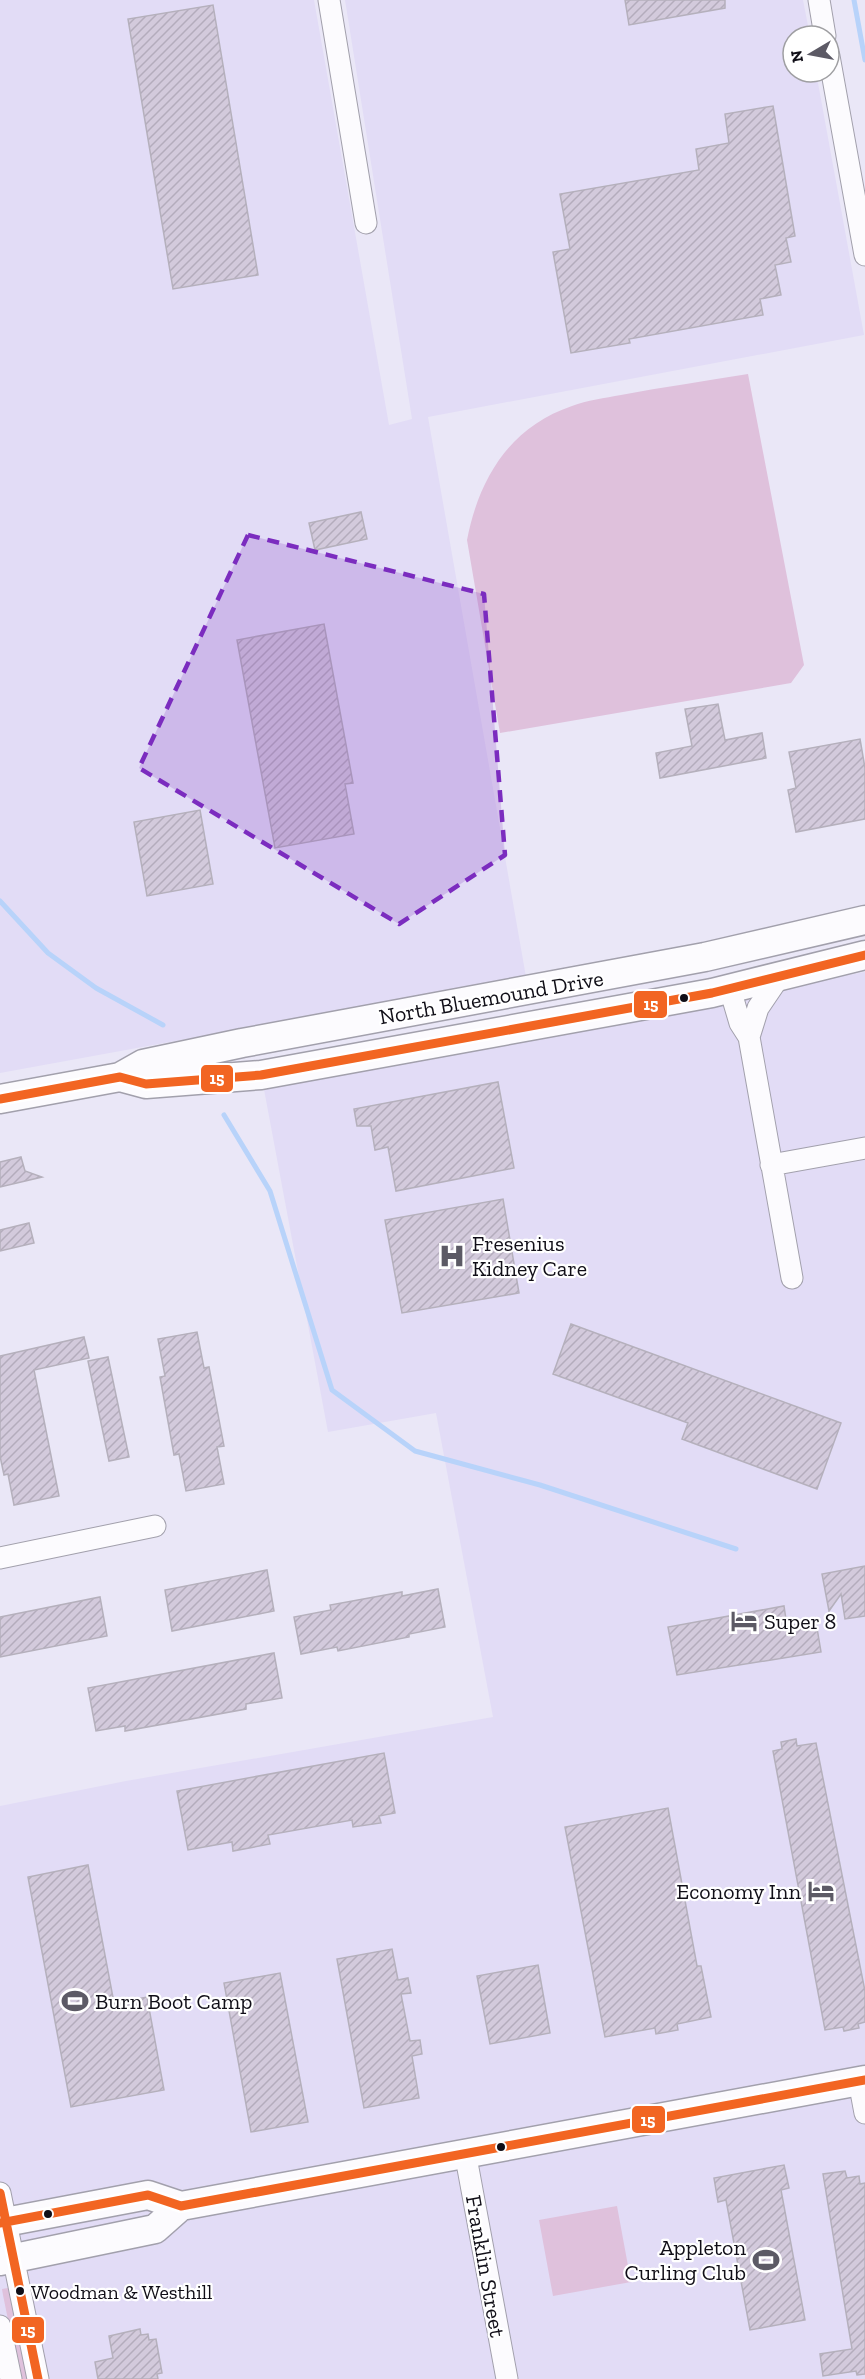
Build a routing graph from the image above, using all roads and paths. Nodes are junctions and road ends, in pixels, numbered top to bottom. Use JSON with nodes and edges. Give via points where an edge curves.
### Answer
{"nodes":[{"id":1,"x":328,"y":0,"type":"edge"},
{"id":2,"x":819,"y":0,"type":"edge"},
{"id":3,"x":823,"y":24,"type":"edge"},
{"id":4,"x":834,"y":84,"type":"edge"},
{"id":5,"x":366,"y":223,"type":"dead end"},
{"id":6,"x":865,"y":255,"type":"edge"},
{"id":7,"x":865,"y":920,"type":"edge"},
{"id":8,"x":834,"y":927,"type":"junction"},
{"id":9,"x":865,"y":955,"type":"edge"},
{"id":10,"x":779,"y":977,"type":"junction"},
{"id":11,"x":730,"y":989,"type":"junction"},
{"id":12,"x":749,"y":1037,"type":"junction"},
{"id":13,"x":120,"y":1077,"type":"junction"},
{"id":14,"x":0,"y":1099,"type":"edge"},
{"id":15,"x":865,"y":1148,"type":"edge"},
{"id":16,"x":771,"y":1165,"type":"junction"},
{"id":17,"x":792,"y":1278,"type":"dead end"},
{"id":18,"x":155,"y":1527,"type":"dead end"},
{"id":19,"x":0,"y":1558,"type":"edge"},
{"id":20,"x":862,"y":2080,"type":"edge"},
{"id":21,"x":865,"y":2113,"type":"edge"},
{"id":22,"x":465,"y":2152,"type":"junction"},
{"id":23,"x":0,"y":2193,"type":"edge"},
{"id":24,"x":181,"y":2206,"type":"junction"},
{"id":25,"x":3,"y":2222,"type":"edge"},
{"id":26,"x":7,"y":2260,"type":"edge"},
{"id":27,"x":0,"y":2326,"type":"edge"},
{"id":28,"x":11,"y":2379,"type":"edge"},
{"id":29,"x":38,"y":2379,"type":"edge"},
{"id":30,"x":507,"y":2379,"type":"edge"}],
"edges":[{"from":1,"to":5,"type":"street"},
{"from":2,"to":3,"type":"street"},
{"from":4,"to":6,"type":"street"},
{"from":7,"to":8,"type":"main road","name":"North Bluemound Drive"},
{"from":8,"to":11,"type":"main road","via":[[809,948],[740,965]]},
{"from":8,"to":13,"type":"main road","name":"North Bluemound Drive","via":[[705,957],[231,1045],[143,1064]]},
{"from":9,"to":10,"type":"main road","name":"North Bluemound Drive"},
{"from":10,"to":11,"type":"main road","name":"North Bluemound Drive"},
{"from":10,"to":12,"type":"street","via":[[758,1008]]},
{"from":11,"to":12,"type":"street","via":[[740,1023]]},
{"from":11,"to":13,"type":"main road","name":"North Bluemound Drive","via":[[261,1074],[146,1084]]},
{"from":12,"to":16,"type":"street"},
{"from":13,"to":14,"type":"main road","name":"North Bluemound Drive"},
{"from":15,"to":16,"type":"street"},
{"from":16,"to":17,"type":"street"},
{"from":18,"to":19,"type":"street"},
{"from":20,"to":21,"type":"street"},
{"from":20,"to":22,"type":"main road"},
{"from":22,"to":24,"type":"main road"},
{"from":22,"to":30,"type":"street","name":"Franklin Street"},
{"from":23,"to":25,"type":"street"},
{"from":24,"to":25,"type":"main road","via":[[148,2195]]},
{"from":24,"to":26,"type":"main road","via":[[155,2229]]},
{"from":25,"to":26,"type":"street"},
{"from":26,"to":29,"type":"street"},
{"from":27,"to":28,"type":"street"}]}
